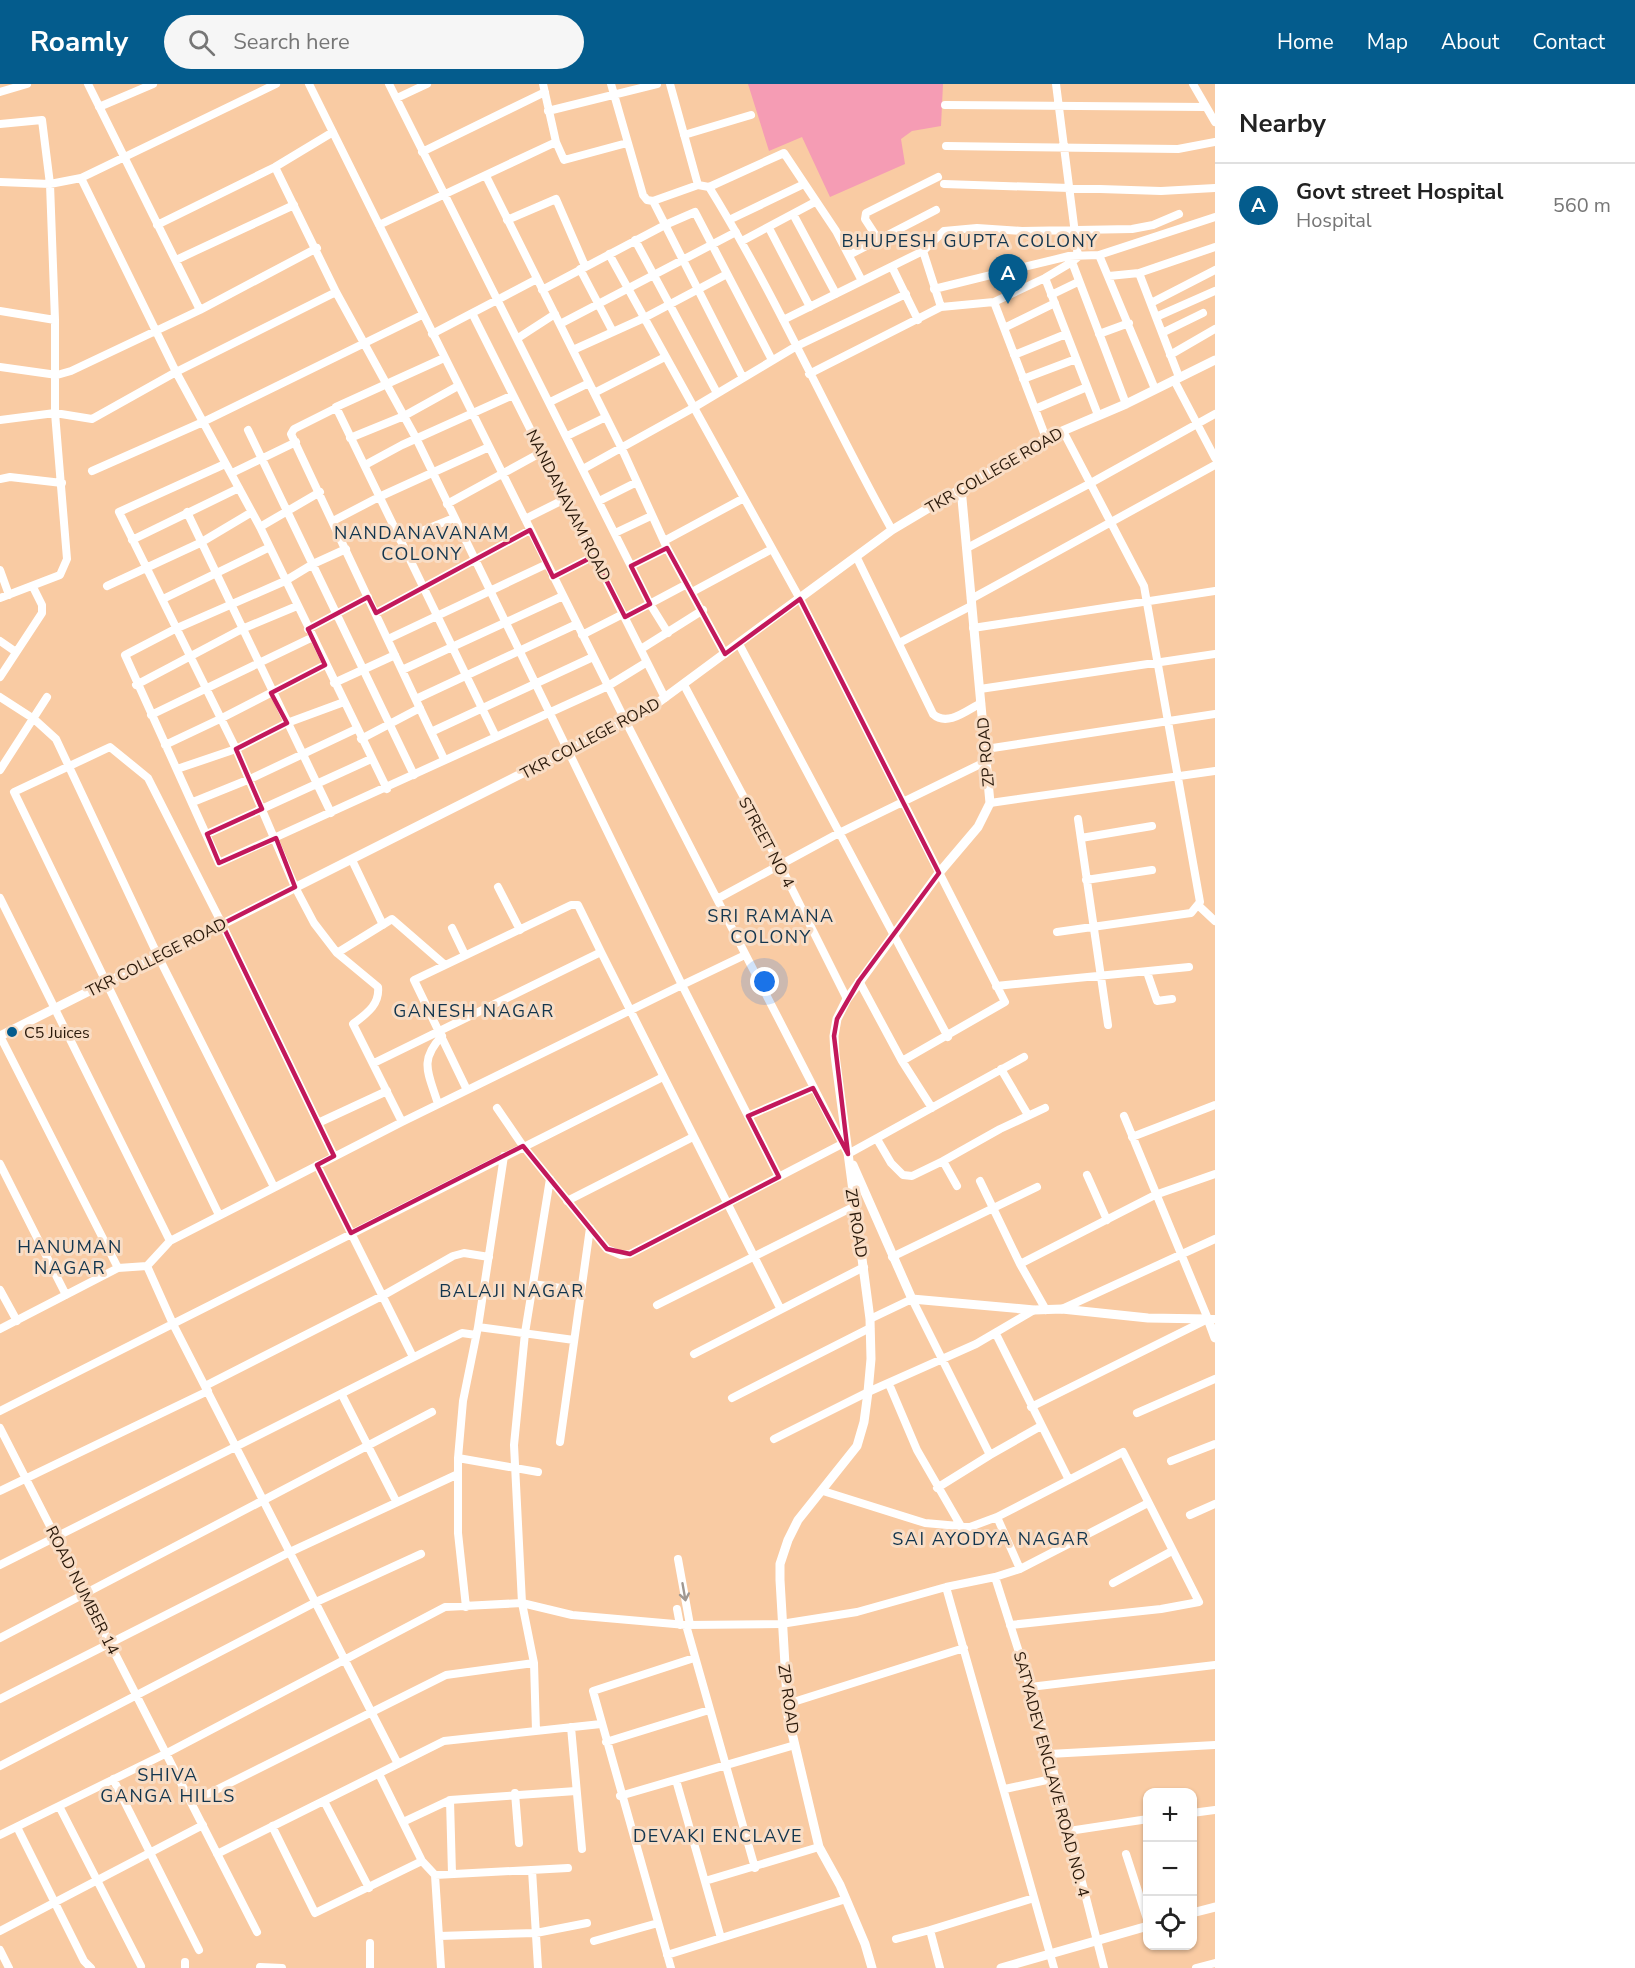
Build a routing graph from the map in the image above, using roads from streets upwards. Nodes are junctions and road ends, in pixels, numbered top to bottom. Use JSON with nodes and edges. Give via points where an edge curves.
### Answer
{"nodes":[{"id":1,"x":27,"y":84,"type":"edge"},
{"id":2,"x":88,"y":84,"type":"edge"},
{"id":3,"x":153,"y":84,"type":"edge"},
{"id":4,"x":276,"y":84,"type":"edge"},
{"id":5,"x":309,"y":84,"type":"edge"},
{"id":6,"x":389,"y":84,"type":"edge"},
{"id":7,"x":427,"y":84,"type":"edge"},
{"id":8,"x":611,"y":84,"type":"edge"},
{"id":9,"x":657,"y":84,"type":"edge"},
{"id":10,"x":670,"y":84,"type":"edge"},
{"id":11,"x":1056,"y":84,"type":"edge"},
{"id":12,"x":1193,"y":84,"type":"edge"},
{"id":13,"x":19,"y":86,"type":"edge"},
{"id":14,"x":544,"y":88,"type":"edge"},
{"id":15,"x":0,"y":92,"type":"edge"},
{"id":16,"x":614,"y":95,"type":"junction"},
{"id":17,"x":397,"y":98,"type":"junction"},
{"id":18,"x":945,"y":105,"type":"dead end"},
{"id":19,"x":1059,"y":106,"type":"junction"},
{"id":20,"x":1205,"y":107,"type":"junction"},
{"id":21,"x":99,"y":108,"type":"junction"},
{"id":22,"x":548,"y":111,"type":"junction"},
{"id":23,"x":751,"y":115,"type":"dead end"},
{"id":24,"x":1215,"y":122,"type":"edge"},
{"id":25,"x":0,"y":124,"type":"edge"},
{"id":26,"x":333,"y":132,"type":"junction"},
{"id":27,"x":684,"y":135,"type":"junction"},
{"id":28,"x":556,"y":142,"type":"junction"},
{"id":29,"x":1215,"y":142,"type":"edge"},
{"id":30,"x":627,"y":143,"type":"junction"},
{"id":31,"x":946,"y":146,"type":"dead end"},
{"id":32,"x":1065,"y":148,"type":"junction"},
{"id":33,"x":422,"y":152,"type":"junction"},
{"id":34,"x":124,"y":158,"type":"junction"},
{"id":35,"x":275,"y":168,"type":"junction"},
{"id":36,"x":486,"y":176,"type":"junction"},
{"id":37,"x":81,"y":178,"type":"junction"},
{"id":38,"x":0,"y":182,"type":"edge"},
{"id":39,"x":50,"y":184,"type":"junction"},
{"id":40,"x":804,"y":184,"type":"junction"},
{"id":41,"x":698,"y":186,"type":"junction"},
{"id":42,"x":709,"y":187,"type":"junction"},
{"id":43,"x":1215,"y":188,"type":"edge"},
{"id":44,"x":1070,"y":189,"type":"junction"},
{"id":45,"x":444,"y":195,"type":"junction"},
{"id":46,"x":653,"y":201,"type":"junction"},
{"id":47,"x":815,"y":202,"type":"junction"},
{"id":48,"x":294,"y":205,"type":"junction"},
{"id":49,"x":936,"y":210,"type":"dead end"},
{"id":50,"x":793,"y":214,"type":"junction"},
{"id":51,"x":1179,"y":214,"type":"dead end"},
{"id":52,"x":1215,"y":217,"type":"edge"},
{"id":53,"x":507,"y":220,"type":"junction"},
{"id":54,"x":729,"y":220,"type":"junction"},
{"id":55,"x":157,"y":225,"type":"junction"},
{"id":56,"x":379,"y":225,"type":"junction"},
{"id":57,"x":665,"y":225,"type":"junction"},
{"id":58,"x":770,"y":228,"type":"junction"},
{"id":59,"x":1073,"y":230,"type":"junction"},
{"id":60,"x":736,"y":232,"type":"junction"},
{"id":61,"x":878,"y":239,"type":"junction"},
{"id":62,"x":635,"y":240,"type":"junction"},
{"id":63,"x":742,"y":241,"type":"junction"},
{"id":64,"x":712,"y":245,"type":"junction"},
{"id":65,"x":1215,"y":247,"type":"edge"},
{"id":66,"x":317,"y":248,"type":"junction"},
{"id":67,"x":923,"y":251,"type":"junction"},
{"id":68,"x":609,"y":254,"type":"junction"},
{"id":69,"x":849,"y":255,"type":"junction"},
{"id":70,"x":1099,"y":255,"type":"junction"},
{"id":71,"x":176,"y":260,"type":"junction"},
{"id":72,"x":683,"y":260,"type":"junction"},
{"id":73,"x":1075,"y":260,"type":"junction"},
{"id":74,"x":582,"y":267,"type":"junction"},
{"id":75,"x":892,"y":267,"type":"junction"},
{"id":76,"x":1215,"y":270,"type":"edge"},
{"id":77,"x":1139,"y":273,"type":"junction"},
{"id":78,"x":654,"y":274,"type":"junction"},
{"id":79,"x":727,"y":274,"type":"junction"},
{"id":80,"x":1109,"y":276,"type":"junction"},
{"id":81,"x":1045,"y":278,"type":"junction"},
{"id":82,"x":537,"y":279,"type":"junction"},
{"id":83,"x":862,"y":281,"type":"junction"},
{"id":84,"x":1078,"y":282,"type":"junction"},
{"id":85,"x":627,"y":287,"type":"junction"},
{"id":86,"x":934,"y":289,"type":"junction"},
{"id":87,"x":542,"y":290,"type":"junction"},
{"id":88,"x":698,"y":290,"type":"junction"},
{"id":89,"x":1215,"y":291,"type":"edge"},
{"id":90,"x":336,"y":292,"type":"junction"},
{"id":91,"x":836,"y":294,"type":"junction"},
{"id":92,"x":906,"y":294,"type":"junction"},
{"id":93,"x":1051,"y":295,"type":"junction"},
{"id":94,"x":499,"y":299,"type":"junction"},
{"id":95,"x":994,"y":302,"type":"junction"},
{"id":96,"x":598,"y":303,"type":"junction"},
{"id":97,"x":1054,"y":303,"type":"junction"},
{"id":98,"x":1151,"y":303,"type":"junction"},
{"id":99,"x":670,"y":304,"type":"junction"},
{"id":100,"x":941,"y":307,"type":"junction"},
{"id":101,"x":810,"y":308,"type":"junction"},
{"id":102,"x":200,"y":310,"type":"junction"},
{"id":103,"x":0,"y":311,"type":"edge"},
{"id":104,"x":1203,"y":313,"type":"dead end"},
{"id":105,"x":472,"y":314,"type":"junction"},
{"id":106,"x":555,"y":314,"type":"junction"},
{"id":107,"x":422,"y":315,"type":"junction"},
{"id":108,"x":1156,"y":317,"type":"junction"},
{"id":109,"x":644,"y":318,"type":"junction"},
{"id":110,"x":55,"y":320,"type":"junction"},
{"id":111,"x":783,"y":320,"type":"junction"},
{"id":112,"x":918,"y":320,"type":"junction"},
{"id":113,"x":1128,"y":323,"type":"junction"},
{"id":114,"x":560,"y":324,"type":"junction"},
{"id":115,"x":1004,"y":328,"type":"junction"},
{"id":116,"x":1215,"y":329,"type":"edge"},
{"id":117,"x":157,"y":330,"type":"junction"},
{"id":118,"x":613,"y":332,"type":"junction"},
{"id":119,"x":1162,"y":333,"type":"junction"},
{"id":120,"x":432,"y":334,"type":"junction"},
{"id":121,"x":1066,"y":334,"type":"junction"},
{"id":122,"x":1099,"y":334,"type":"junction"},
{"id":123,"x":518,"y":338,"type":"junction"},
{"id":124,"x":364,"y":343,"type":"junction"},
{"id":125,"x":795,"y":347,"type":"junction"},
{"id":126,"x":573,"y":350,"type":"junction"},
{"id":127,"x":1014,"y":355,"type":"junction"},
{"id":128,"x":1170,"y":355,"type":"junction"},
{"id":129,"x":665,"y":357,"type":"junction"},
{"id":130,"x":444,"y":358,"type":"junction"},
{"id":131,"x":1076,"y":359,"type":"junction"},
{"id":132,"x":772,"y":360,"type":"junction"},
{"id":133,"x":1215,"y":360,"type":"edge"},
{"id":134,"x":0,"y":367,"type":"edge"},
{"id":135,"x":176,"y":372,"type":"junction"},
{"id":136,"x":809,"y":374,"type":"junction"},
{"id":137,"x":57,"y":375,"type":"junction"},
{"id":138,"x":743,"y":378,"type":"junction"},
{"id":139,"x":1176,"y":378,"type":"junction"},
{"id":140,"x":1023,"y":380,"type":"junction"},
{"id":141,"x":387,"y":383,"type":"junction"},
{"id":142,"x":589,"y":383,"type":"junction"},
{"id":143,"x":458,"y":386,"type":"junction"},
{"id":144,"x":1087,"y":387,"type":"junction"},
{"id":145,"x":1155,"y":389,"type":"junction"},
{"id":146,"x":594,"y":393,"type":"junction"},
{"id":147,"x":717,"y":393,"type":"junction"},
{"id":148,"x":513,"y":395,"type":"junction"},
{"id":149,"x":550,"y":402,"type":"junction"},
{"id":150,"x":1126,"y":404,"type":"junction"},
{"id":151,"x":336,"y":408,"type":"junction"},
{"id":152,"x":693,"y":408,"type":"junction"},
{"id":153,"x":1035,"y":409,"type":"junction"},
{"id":154,"x":55,"y":413,"type":"junction"},
{"id":155,"x":472,"y":414,"type":"junction"},
{"id":156,"x":1215,"y":414,"type":"edge"},
{"id":157,"x":1098,"y":415,"type":"junction"},
{"id":158,"x":404,"y":416,"type":"junction"},
{"id":159,"x":606,"y":417,"type":"junction"},
{"id":160,"x":0,"y":420,"type":"edge"},
{"id":161,"x":203,"y":422,"type":"junction"},
{"id":162,"x":1197,"y":423,"type":"junction"},
{"id":163,"x":248,"y":430,"type":"dead end"},
{"id":164,"x":1063,"y":431,"type":"junction"},
{"id":165,"x":567,"y":436,"type":"junction"},
{"id":166,"x":350,"y":438,"type":"junction"},
{"id":167,"x":416,"y":438,"type":"junction"},
{"id":168,"x":1046,"y":438,"type":"junction"},
{"id":169,"x":296,"y":442,"type":"junction"},
{"id":170,"x":489,"y":447,"type":"junction"},
{"id":171,"x":622,"y":449,"type":"junction"},
{"id":172,"x":542,"y":452,"type":"junction"},
{"id":173,"x":1215,"y":458,"type":"edge"},
{"id":174,"x":262,"y":460,"type":"junction"},
{"id":175,"x":225,"y":464,"type":"junction"},
{"id":176,"x":365,"y":465,"type":"junction"},
{"id":177,"x":1215,"y":465,"type":"edge"},
{"id":178,"x":583,"y":469,"type":"junction"},
{"id":179,"x":92,"y":471,"type":"dead end"},
{"id":180,"x":432,"y":472,"type":"junction"},
{"id":181,"x":232,"y":473,"type":"junction"},
{"id":182,"x":502,"y":473,"type":"junction"},
{"id":183,"x":0,"y":479,"type":"edge"},
{"id":184,"x":62,"y":483,"type":"junction"},
{"id":185,"x":635,"y":483,"type":"junction"},
{"id":186,"x":1089,"y":484,"type":"junction"},
{"id":187,"x":239,"y":488,"type":"junction"},
{"id":188,"x":961,"y":488,"type":"junction"},
{"id":189,"x":320,"y":492,"type":"junction"},
{"id":190,"x":379,"y":497,"type":"junction"},
{"id":191,"x":744,"y":498,"type":"junction"},
{"id":192,"x":566,"y":499,"type":"junction"},
{"id":193,"x":599,"y":501,"type":"junction"},
{"id":194,"x":447,"y":504,"type":"junction"},
{"id":195,"x":287,"y":511,"type":"junction"},
{"id":196,"x":186,"y":512,"type":"junction"},
{"id":197,"x":252,"y":512,"type":"junction"},
{"id":198,"x":651,"y":516,"type":"junction"},
{"id":199,"x":454,"y":518,"type":"junction"},
{"id":200,"x":525,"y":519,"type":"junction"},
{"id":201,"x":333,"y":521,"type":"junction"},
{"id":202,"x":1109,"y":523,"type":"junction"},
{"id":203,"x":260,"y":527,"type":"junction"},
{"id":204,"x":530,"y":530,"type":"junction"},
{"id":205,"x":892,"y":530,"type":"junction"},
{"id":206,"x":615,"y":533,"type":"junction"},
{"id":207,"x":132,"y":540,"type":"junction"},
{"id":208,"x":399,"y":540,"type":"junction"},
{"id":209,"x":200,"y":543,"type":"junction"},
{"id":210,"x":665,"y":544,"type":"junction"},
{"id":211,"x":268,"y":548,"type":"junction"},
{"id":212,"x":967,"y":548,"type":"junction"},
{"id":213,"x":346,"y":549,"type":"junction"},
{"id":214,"x":772,"y":549,"type":"junction"},
{"id":215,"x":594,"y":556,"type":"junction"},
{"id":216,"x":857,"y":558,"type":"junction"},
{"id":217,"x":474,"y":559,"type":"junction"},
{"id":218,"x":313,"y":564,"type":"junction"},
{"id":219,"x":547,"y":564,"type":"junction"},
{"id":220,"x":631,"y":566,"type":"junction"},
{"id":221,"x":145,"y":568,"type":"junction"},
{"id":222,"x":0,"y":570,"type":"edge"},
{"id":223,"x":214,"y":572,"type":"junction"},
{"id":224,"x":553,"y":577,"type":"junction"},
{"id":225,"x":285,"y":581,"type":"junction"},
{"id":226,"x":687,"y":584,"type":"junction"},
{"id":227,"x":107,"y":586,"type":"dead end"},
{"id":228,"x":33,"y":587,"type":"junction"},
{"id":229,"x":424,"y":588,"type":"junction"},
{"id":230,"x":490,"y":591,"type":"junction"},
{"id":231,"x":1215,"y":591,"type":"edge"},
{"id":232,"x":692,"y":592,"type":"junction"},
{"id":233,"x":9,"y":595,"type":"junction"},
{"id":234,"x":563,"y":596,"type":"junction"},
{"id":235,"x":368,"y":597,"type":"junction"},
{"id":236,"x":0,"y":598,"type":"edge"},
{"id":237,"x":163,"y":599,"type":"junction"},
{"id":238,"x":800,"y":599,"type":"junction"},
{"id":239,"x":971,"y":602,"type":"junction"},
{"id":240,"x":1149,"y":603,"type":"junction"},
{"id":241,"x":650,"y":604,"type":"junction"},
{"id":242,"x":230,"y":605,"type":"junction"},
{"id":243,"x":297,"y":606,"type":"junction"},
{"id":244,"x":703,"y":610,"type":"junction"},
{"id":245,"x":376,"y":613,"type":"junction"},
{"id":246,"x":337,"y":615,"type":"junction"},
{"id":247,"x":438,"y":616,"type":"junction"},
{"id":248,"x":624,"y":616,"type":"junction"},
{"id":249,"x":577,"y":624,"type":"junction"},
{"id":250,"x":505,"y":625,"type":"junction"},
{"id":251,"x":973,"y":628,"type":"junction"},
{"id":252,"x":175,"y":629,"type":"junction"},
{"id":253,"x":242,"y":629,"type":"junction"},
{"id":254,"x":308,"y":629,"type":"junction"},
{"id":255,"x":668,"y":633,"type":"junction"},
{"id":256,"x":582,"y":635,"type":"junction"},
{"id":257,"x":311,"y":638,"type":"junction"},
{"id":258,"x":388,"y":639,"type":"junction"},
{"id":259,"x":0,"y":641,"type":"edge"},
{"id":260,"x":899,"y":643,"type":"junction"},
{"id":261,"x":739,"y":644,"type":"junction"},
{"id":262,"x":454,"y":648,"type":"junction"},
{"id":263,"x":641,"y":649,"type":"junction"},
{"id":264,"x":518,"y":651,"type":"junction"},
{"id":265,"x":16,"y":652,"type":"junction"},
{"id":266,"x":725,"y":654,"type":"junction"},
{"id":267,"x":1215,"y":654,"type":"edge"},
{"id":268,"x":395,"y":655,"type":"junction"},
{"id":269,"x":191,"y":657,"type":"junction"},
{"id":270,"x":593,"y":657,"type":"junction"},
{"id":271,"x":647,"y":662,"type":"junction"},
{"id":272,"x":1158,"y":662,"type":"junction"},
{"id":273,"x":325,"y":664,"type":"junction"},
{"id":274,"x":259,"y":665,"type":"junction"},
{"id":275,"x":364,"y":670,"type":"junction"},
{"id":276,"x":402,"y":670,"type":"junction"},
{"id":277,"x":467,"y":676,"type":"junction"},
{"id":278,"x":0,"y":677,"type":"edge"},
{"id":279,"x":535,"y":682,"type":"junction"},
{"id":280,"x":334,"y":683,"type":"junction"},
{"id":281,"x":136,"y":685,"type":"junction"},
{"id":282,"x":684,"y":685,"type":"junction"},
{"id":283,"x":608,"y":686,"type":"junction"},
{"id":284,"x":980,"y":689,"type":"junction"},
{"id":285,"x":207,"y":690,"type":"junction"},
{"id":286,"x":271,"y":693,"type":"junction"},
{"id":287,"x":0,"y":697,"type":"edge"},
{"id":288,"x":47,"y":697,"type":"dead end"},
{"id":289,"x":665,"y":698,"type":"junction"},
{"id":290,"x":416,"y":699,"type":"junction"},
{"id":291,"x":344,"y":702,"type":"junction"},
{"id":292,"x":981,"y":703,"type":"junction"},
{"id":293,"x":420,"y":708,"type":"junction"},
{"id":294,"x":483,"y":708,"type":"junction"},
{"id":295,"x":550,"y":712,"type":"junction"},
{"id":296,"x":1215,"y":714,"type":"edge"},
{"id":297,"x":151,"y":715,"type":"junction"},
{"id":298,"x":33,"y":719,"type":"junction"},
{"id":299,"x":220,"y":719,"type":"junction"},
{"id":300,"x":1168,"y":721,"type":"junction"},
{"id":301,"x":626,"y":722,"type":"junction"},
{"id":302,"x":287,"y":723,"type":"junction"},
{"id":303,"x":389,"y":723,"type":"junction"},
{"id":304,"x":356,"y":729,"type":"junction"},
{"id":305,"x":431,"y":732,"type":"junction"},
{"id":306,"x":495,"y":735,"type":"junction"},
{"id":307,"x":361,"y":739,"type":"junction"},
{"id":308,"x":165,"y":745,"type":"junction"},
{"id":309,"x":236,"y":749,"type":"junction"},
{"id":310,"x":986,"y":749,"type":"junction"},
{"id":311,"x":567,"y":752,"type":"junction"},
{"id":312,"x":302,"y":753,"type":"junction"},
{"id":313,"x":371,"y":759,"type":"junction"},
{"id":314,"x":444,"y":759,"type":"junction"},
{"id":315,"x":987,"y":760,"type":"junction"},
{"id":316,"x":68,"y":768,"type":"junction"},
{"id":317,"x":177,"y":769,"type":"junction"},
{"id":318,"x":0,"y":770,"type":"edge"},
{"id":319,"x":1215,"y":771,"type":"edge"},
{"id":320,"x":414,"y":775,"type":"junction"},
{"id":321,"x":1178,"y":776,"type":"junction"},
{"id":322,"x":250,"y":779,"type":"junction"},
{"id":323,"x":317,"y":784,"type":"junction"},
{"id":324,"x":387,"y":789,"type":"junction"},
{"id":325,"x":193,"y":802,"type":"junction"},
{"id":326,"x":901,"y":802,"type":"junction"},
{"id":327,"x":990,"y":803,"type":"junction"},
{"id":328,"x":262,"y":808,"type":"junction"},
{"id":329,"x":331,"y":813,"type":"junction"},
{"id":330,"x":1078,"y":819,"type":"dead end"},
{"id":331,"x":1152,"y":826,"type":"dead end"},
{"id":332,"x":839,"y":833,"type":"junction"},
{"id":333,"x":207,"y":834,"type":"junction"},
{"id":334,"x":276,"y":838,"type":"junction"},
{"id":335,"x":1081,"y":838,"type":"junction"},
{"id":336,"x":352,"y":860,"type":"junction"},
{"id":337,"x":780,"y":865,"type":"junction"},
{"id":338,"x":1152,"y":870,"type":"dead end"},
{"id":339,"x":939,"y":873,"type":"junction"},
{"id":340,"x":1086,"y":880,"type":"junction"},
{"id":341,"x":295,"y":887,"type":"junction"},
{"id":342,"x":498,"y":887,"type":"dead end"},
{"id":343,"x":0,"y":898,"type":"edge"},
{"id":344,"x":717,"y":899,"type":"junction"},
{"id":345,"x":1199,"y":906,"type":"junction"},
{"id":346,"x":1215,"y":921,"type":"edge"},
{"id":347,"x":222,"y":924,"type":"junction"},
{"id":348,"x":382,"y":925,"type":"junction"},
{"id":349,"x":452,"y":928,"type":"dead end"},
{"id":350,"x":1092,"y":928,"type":"junction"},
{"id":351,"x":520,"y":930,"type":"junction"},
{"id":352,"x":1058,"y":932,"type":"dead end"},
{"id":353,"x":894,"y":936,"type":"junction"},
{"id":354,"x":601,"y":952,"type":"junction"},
{"id":355,"x":337,"y":953,"type":"junction"},
{"id":356,"x":465,"y":955,"type":"junction"},
{"id":357,"x":745,"y":955,"type":"junction"},
{"id":358,"x":158,"y":956,"type":"junction"},
{"id":359,"x":445,"y":965,"type":"junction"},
{"id":360,"x":1190,"y":968,"type":"dead end"},
{"id":361,"x":1147,"y":972,"type":"junction"},
{"id":362,"x":1100,"y":977,"type":"junction"},
{"id":363,"x":859,"y":981,"type":"junction"},
{"id":364,"x":106,"y":982,"type":"junction"},
{"id":365,"x":682,"y":985,"type":"junction"},
{"id":366,"x":996,"y":986,"type":"junction"},
{"id":367,"x":847,"y":999,"type":"junction"},
{"id":368,"x":1172,"y":999,"type":"dead end"},
{"id":369,"x":53,"y":1009,"type":"junction"},
{"id":370,"x":630,"y":1010,"type":"junction"},
{"id":371,"x":1108,"y":1025,"type":"dead end"},
{"id":372,"x":441,"y":1034,"type":"junction"},
{"id":373,"x":0,"y":1036,"type":"edge"},
{"id":374,"x":948,"y":1037,"type":"junction"},
{"id":375,"x":1024,"y":1057,"type":"dead end"},
{"id":376,"x":902,"y":1061,"type":"junction"},
{"id":377,"x":374,"y":1063,"type":"junction"},
{"id":378,"x":1001,"y":1069,"type":"junction"},
{"id":379,"x":663,"y":1077,"type":"junction"},
{"id":380,"x":813,"y":1088,"type":"junction"},
{"id":381,"x":466,"y":1090,"type":"junction"},
{"id":382,"x":387,"y":1091,"type":"junction"},
{"id":383,"x":438,"y":1104,"type":"junction"},
{"id":384,"x":1215,"y":1105,"type":"edge"},
{"id":385,"x":497,"y":1108,"type":"dead end"},
{"id":386,"x":932,"y":1108,"type":"junction"},
{"id":387,"x":1045,"y":1108,"type":"dead end"},
{"id":388,"x":1028,"y":1115,"type":"junction"},
{"id":389,"x":748,"y":1116,"type":"junction"},
{"id":390,"x":1124,"y":1116,"type":"dead end"},
{"id":391,"x":402,"y":1122,"type":"junction"},
{"id":392,"x":318,"y":1123,"type":"junction"},
{"id":393,"x":693,"y":1137,"type":"junction"},
{"id":394,"x":1132,"y":1137,"type":"junction"},
{"id":395,"x":877,"y":1139,"type":"junction"},
{"id":396,"x":842,"y":1144,"type":"junction"},
{"id":397,"x":523,"y":1146,"type":"junction"},
{"id":398,"x":848,"y":1154,"type":"junction"},
{"id":399,"x":334,"y":1156,"type":"junction"},
{"id":400,"x":504,"y":1156,"type":"junction"},
{"id":401,"x":943,"y":1161,"type":"junction"},
{"id":402,"x":0,"y":1164,"type":"edge"},
{"id":403,"x":317,"y":1165,"type":"junction"},
{"id":404,"x":1215,"y":1174,"type":"edge"},
{"id":405,"x":1087,"y":1175,"type":"dead end"},
{"id":406,"x":779,"y":1177,"type":"junction"},
{"id":407,"x":550,"y":1179,"type":"junction"},
{"id":408,"x":980,"y":1181,"type":"dead end"},
{"id":409,"x":957,"y":1186,"type":"dead end"},
{"id":410,"x":274,"y":1187,"type":"junction"},
{"id":411,"x":1037,"y":1187,"type":"dead end"},
{"id":412,"x":1155,"y":1195,"type":"junction"},
{"id":413,"x":567,"y":1201,"type":"junction"},
{"id":414,"x":727,"y":1204,"type":"junction"},
{"id":415,"x":855,"y":1206,"type":"junction"},
{"id":416,"x":994,"y":1207,"type":"junction"},
{"id":417,"x":219,"y":1215,"type":"junction"},
{"id":418,"x":1107,"y":1220,"type":"junction"},
{"id":419,"x":590,"y":1228,"type":"junction"},
{"id":420,"x":351,"y":1233,"type":"junction"},
{"id":421,"x":1215,"y":1239,"type":"edge"},
{"id":422,"x":170,"y":1241,"type":"junction"},
{"id":423,"x":1180,"y":1255,"type":"junction"},
{"id":424,"x":753,"y":1256,"type":"junction"},
{"id":425,"x":489,"y":1257,"type":"junction"},
{"id":426,"x":892,"y":1257,"type":"junction"},
{"id":427,"x":1020,"y":1264,"type":"junction"},
{"id":428,"x":147,"y":1266,"type":"junction"},
{"id":429,"x":118,"y":1268,"type":"junction"},
{"id":430,"x":864,"y":1268,"type":"junction"},
{"id":431,"x":533,"y":1284,"type":"junction"},
{"id":432,"x":0,"y":1290,"type":"edge"},
{"id":433,"x":581,"y":1291,"type":"junction"},
{"id":434,"x":66,"y":1295,"type":"junction"},
{"id":435,"x":384,"y":1295,"type":"junction"},
{"id":436,"x":912,"y":1299,"type":"junction"},
{"id":437,"x":657,"y":1305,"type":"dead end"},
{"id":438,"x":780,"y":1308,"type":"junction"},
{"id":439,"x":1062,"y":1309,"type":"junction"},
{"id":440,"x":1034,"y":1310,"type":"junction"},
{"id":441,"x":1046,"y":1310,"type":"junction"},
{"id":442,"x":1211,"y":1319,"type":"edge"},
{"id":443,"x":16,"y":1321,"type":"junction"},
{"id":444,"x":173,"y":1324,"type":"junction"},
{"id":445,"x":870,"y":1324,"type":"junction"},
{"id":446,"x":0,"y":1329,"type":"edge"},
{"id":447,"x":477,"y":1331,"type":"junction"},
{"id":448,"x":525,"y":1333,"type":"junction"},
{"id":449,"x":996,"y":1334,"type":"junction"},
{"id":450,"x":1215,"y":1338,"type":"edge"},
{"id":451,"x":574,"y":1340,"type":"junction"},
{"id":452,"x":694,"y":1354,"type":"dead end"},
{"id":453,"x":413,"y":1357,"type":"junction"},
{"id":454,"x":941,"y":1360,"type":"junction"},
{"id":455,"x":1215,"y":1379,"type":"edge"},
{"id":456,"x":889,"y":1383,"type":"junction"},
{"id":457,"x":207,"y":1389,"type":"junction"},
{"id":458,"x":868,"y":1392,"type":"junction"},
{"id":459,"x":342,"y":1395,"type":"junction"},
{"id":460,"x":732,"y":1398,"type":"dead end"},
{"id":461,"x":1031,"y":1407,"type":"junction"},
{"id":462,"x":0,"y":1411,"type":"edge"},
{"id":463,"x":432,"y":1412,"type":"dead end"},
{"id":464,"x":1137,"y":1413,"type":"dead end"},
{"id":465,"x":1041,"y":1426,"type":"junction"},
{"id":466,"x":0,"y":1428,"type":"edge"},
{"id":467,"x":774,"y":1439,"type":"dead end"},
{"id":468,"x":560,"y":1442,"type":"dead end"},
{"id":469,"x":368,"y":1444,"type":"junction"},
{"id":470,"x":1215,"y":1444,"type":"edge"},
{"id":471,"x":237,"y":1448,"type":"junction"},
{"id":472,"x":990,"y":1455,"type":"junction"},
{"id":473,"x":458,"y":1458,"type":"junction"},
{"id":474,"x":1171,"y":1461,"type":"dead end"},
{"id":475,"x":515,"y":1468,"type":"junction"},
{"id":476,"x":538,"y":1472,"type":"dead end"},
{"id":477,"x":456,"y":1475,"type":"junction"},
{"id":478,"x":26,"y":1478,"type":"junction"},
{"id":479,"x":1069,"y":1480,"type":"junction"},
{"id":480,"x":937,"y":1488,"type":"junction"},
{"id":481,"x":0,"y":1491,"type":"edge"},
{"id":482,"x":823,"y":1491,"type":"junction"},
{"id":483,"x":263,"y":1500,"type":"junction"},
{"id":484,"x":396,"y":1501,"type":"junction"},
{"id":485,"x":1148,"y":1503,"type":"junction"},
{"id":486,"x":1215,"y":1504,"type":"edge"},
{"id":487,"x":1190,"y":1515,"type":"dead end"},
{"id":488,"x":997,"y":1517,"type":"junction"},
{"id":489,"x":962,"y":1528,"type":"junction"},
{"id":490,"x":56,"y":1537,"type":"junction"},
{"id":491,"x":1172,"y":1551,"type":"junction"},
{"id":492,"x":290,"y":1552,"type":"junction"},
{"id":493,"x":422,"y":1554,"type":"dead end"},
{"id":494,"x":678,"y":1559,"type":"dead end"},
{"id":495,"x":0,"y":1565,"type":"edge"},
{"id":496,"x":1020,"y":1569,"type":"junction"},
{"id":497,"x":995,"y":1577,"type":"junction"},
{"id":498,"x":1113,"y":1583,"type":"dead end"},
{"id":499,"x":946,"y":1587,"type":"junction"},
{"id":500,"x":86,"y":1595,"type":"junction"},
{"id":501,"x":316,"y":1602,"type":"junction"},
{"id":502,"x":522,"y":1603,"type":"junction"},
{"id":503,"x":466,"y":1607,"type":"junction"},
{"id":504,"x":677,"y":1609,"type":"dead end"},
{"id":505,"x":781,"y":1624,"type":"junction"},
{"id":506,"x":685,"y":1625,"type":"junction"},
{"id":507,"x":1010,"y":1625,"type":"junction"},
{"id":508,"x":0,"y":1638,"type":"edge"},
{"id":509,"x":110,"y":1643,"type":"junction"},
{"id":510,"x":964,"y":1648,"type":"junction"},
{"id":511,"x":345,"y":1658,"type":"junction"},
{"id":512,"x":694,"y":1658,"type":"junction"},
{"id":513,"x":534,"y":1663,"type":"junction"},
{"id":514,"x":1215,"y":1665,"type":"edge"},
{"id":515,"x":1030,"y":1687,"type":"junction"},
{"id":516,"x":138,"y":1696,"type":"junction"},
{"id":517,"x":0,"y":1699,"type":"edge"},
{"id":518,"x":787,"y":1704,"type":"junction"},
{"id":519,"x":709,"y":1710,"type":"junction"},
{"id":520,"x":372,"y":1712,"type":"junction"},
{"id":521,"x":601,"y":1724,"type":"junction"},
{"id":522,"x":571,"y":1727,"type":"junction"},
{"id":523,"x":536,"y":1731,"type":"junction"},
{"id":524,"x":606,"y":1742,"type":"junction"},
{"id":525,"x":795,"y":1745,"type":"junction"},
{"id":526,"x":1215,"y":1745,"type":"edge"},
{"id":527,"x":167,"y":1753,"type":"junction"},
{"id":528,"x":1049,"y":1754,"type":"junction"},
{"id":529,"x":398,"y":1764,"type":"junction"},
{"id":530,"x":726,"y":1765,"type":"junction"},
{"id":531,"x":0,"y":1766,"type":"edge"},
{"id":532,"x":379,"y":1774,"type":"junction"},
{"id":533,"x":1056,"y":1778,"type":"junction"},
{"id":534,"x":113,"y":1779,"type":"junction"},
{"id":535,"x":676,"y":1780,"type":"junction"},
{"id":536,"x":1005,"y":1790,"type":"junction"},
{"id":537,"x":576,"y":1791,"type":"junction"},
{"id":538,"x":515,"y":1793,"type":"junction"},
{"id":539,"x":620,"y":1796,"type":"junction"},
{"id":540,"x":450,"y":1800,"type":"junction"},
{"id":541,"x":324,"y":1801,"type":"junction"},
{"id":542,"x":192,"y":1802,"type":"junction"},
{"id":543,"x":59,"y":1806,"type":"junction"},
{"id":544,"x":1215,"y":1810,"type":"edge"},
{"id":545,"x":1197,"y":1812,"type":"edge"},
{"id":546,"x":1143,"y":1821,"type":"edge"},
{"id":547,"x":403,"y":1822,"type":"junction"},
{"id":548,"x":203,"y":1825,"type":"junction"},
{"id":549,"x":272,"y":1826,"type":"junction"},
{"id":550,"x":17,"y":1827,"type":"junction"},
{"id":551,"x":1069,"y":1831,"type":"junction"},
{"id":552,"x":0,"y":1835,"type":"edge"},
{"id":553,"x":519,"y":1843,"type":"dead end"},
{"id":554,"x":819,"y":1847,"type":"junction"},
{"id":555,"x":582,"y":1849,"type":"dead end"},
{"id":556,"x":150,"y":1852,"type":"junction"},
{"id":557,"x":217,"y":1854,"type":"junction"},
{"id":558,"x":1126,"y":1854,"type":"dead end"},
{"id":559,"x":422,"y":1861,"type":"junction"},
{"id":560,"x":568,"y":1868,"type":"dead end"},
{"id":561,"x":755,"y":1868,"type":"junction"},
{"id":562,"x":532,"y":1870,"type":"junction"},
{"id":563,"x":452,"y":1874,"type":"junction"},
{"id":564,"x":435,"y":1875,"type":"junction"},
{"id":565,"x":97,"y":1879,"type":"junction"},
{"id":566,"x":705,"y":1881,"type":"junction"},
{"id":567,"x":369,"y":1887,"type":"junction"},
{"id":568,"x":1034,"y":1898,"type":"junction"},
{"id":569,"x":846,"y":1899,"type":"junction"},
{"id":570,"x":54,"y":1902,"type":"junction"},
{"id":571,"x":1215,"y":1907,"type":"edge"},
{"id":572,"x":1143,"y":1908,"type":"edge"},
{"id":573,"x":1197,"y":1912,"type":"edge"},
{"id":574,"x":587,"y":1923,"type":"dead end"},
{"id":575,"x":658,"y":1923,"type":"junction"},
{"id":576,"x":1143,"y":1926,"type":"edge"},
{"id":577,"x":930,"y":1930,"type":"junction"},
{"id":578,"x":0,"y":1931,"type":"edge"},
{"id":579,"x":257,"y":1932,"type":"dead end"},
{"id":580,"x":536,"y":1933,"type":"junction"},
{"id":581,"x":439,"y":1936,"type":"junction"},
{"id":582,"x":721,"y":1938,"type":"junction"},
{"id":583,"x":896,"y":1939,"type":"dead end"},
{"id":584,"x":594,"y":1941,"type":"dead end"},
{"id":585,"x":1096,"y":1941,"type":"junction"},
{"id":586,"x":370,"y":1943,"type":"dead end"},
{"id":587,"x":0,"y":1950,"type":"edge"},
{"id":588,"x":199,"y":1950,"type":"dead end"},
{"id":589,"x":1050,"y":1954,"type":"junction"},
{"id":590,"x":667,"y":1955,"type":"junction"},
{"id":591,"x":1215,"y":1963,"type":"edge"},
{"id":592,"x":141,"y":1966,"type":"dead end"},
{"id":593,"x":260,"y":1967,"type":"edge"},
{"id":594,"x":9,"y":1968,"type":"edge"},
{"id":595,"x":90,"y":1968,"type":"edge"},
{"id":596,"x":282,"y":1968,"type":"edge"},
{"id":597,"x":370,"y":1968,"type":"edge"},
{"id":598,"x":441,"y":1968,"type":"edge"},
{"id":599,"x":538,"y":1968,"type":"edge"},
{"id":600,"x":671,"y":1968,"type":"edge"},
{"id":601,"x":872,"y":1968,"type":"edge"},
{"id":602,"x":940,"y":1968,"type":"edge"},
{"id":603,"x":1001,"y":1968,"type":"edge"},
{"id":604,"x":1054,"y":1968,"type":"edge"},
{"id":605,"x":1104,"y":1968,"type":"edge"},
{"id":606,"x":1196,"y":1968,"type":"edge"}],
"edges":[{"from":1,"to":13,"type":"street"},
{"from":2,"to":21,"type":"street"},
{"from":3,"to":21,"type":"street"},
{"from":4,"to":34,"type":"street"},
{"from":5,"to":26,"type":"street"},
{"from":6,"to":17,"type":"street"},
{"from":7,"to":17,"type":"street"},
{"from":8,"to":16,"type":"street"},
{"from":9,"to":16,"type":"street"},
{"from":10,"to":27,"type":"street"},
{"from":11,"to":19,"type":"street"},
{"from":12,"to":20,"type":"street"},
{"from":13,"to":15,"type":"street"},
{"from":14,"to":22,"type":"street"},
{"from":14,"to":33,"type":"street"},
{"from":16,"to":22,"type":"street"},
{"from":16,"to":30,"type":"street"},
{"from":17,"to":33,"type":"street"},
{"from":18,"to":19,"type":"street"},
{"from":19,"to":20,"type":"street"},
{"from":19,"to":32,"type":"street"},
{"from":20,"to":24,"type":"street"},
{"from":21,"to":34,"type":"street"},
{"from":22,"to":28,"type":"street"},
{"from":23,"to":27,"type":"street"},
{"from":25,"to":39,"type":"street","via":[[42,120]]},
{"from":26,"to":35,"type":"street"},
{"from":26,"to":56,"type":"street"},
{"from":27,"to":41,"type":"street"},
{"from":28,"to":30,"type":"street","via":[[564,160]]},
{"from":28,"to":36,"type":"street"},
{"from":29,"to":32,"type":"street","via":[[1178,149]]},
{"from":30,"to":46,"type":"street","via":[[644,195]]},
{"from":31,"to":32,"type":"street"},
{"from":32,"to":44,"type":"street"},
{"from":33,"to":45,"type":"street"},
{"from":34,"to":37,"type":"street"},
{"from":34,"to":55,"type":"street"},
{"from":35,"to":48,"type":"street"},
{"from":35,"to":55,"type":"street"},
{"from":36,"to":45,"type":"street"},
{"from":36,"to":53,"type":"street"},
{"from":37,"to":39,"type":"street"},
{"from":37,"to":117,"type":"street"},
{"from":38,"to":39,"type":"street"},
{"from":39,"to":110,"type":"street"},
{"from":40,"to":42,"type":"street","via":[[784,153]]},
{"from":40,"to":47,"type":"street"},
{"from":40,"to":54,"type":"street"},
{"from":41,"to":42,"type":"street"},
{"from":41,"to":46,"type":"street"},
{"from":42,"to":54,"type":"street"},
{"from":43,"to":44,"type":"street"},
{"from":44,"to":59,"type":"street"},
{"from":44,"to":61,"type":"street","via":[[941,181],[866,213],[865,219]]},
{"from":45,"to":56,"type":"street"},
{"from":45,"to":94,"type":"street"},
{"from":46,"to":57,"type":"street"},
{"from":47,"to":50,"type":"street"},
{"from":47,"to":69,"type":"street"},
{"from":48,"to":66,"type":"street"},
{"from":48,"to":71,"type":"street"},
{"from":49,"to":61,"type":"street"},
{"from":50,"to":58,"type":"street"},
{"from":50,"to":91,"type":"street"},
{"from":51,"to":59,"type":"street","via":[[1132,229]]},
{"from":52,"to":70,"type":"street"},
{"from":53,"to":74,"type":"street","via":[[557,200]]},
{"from":53,"to":82,"type":"street"},
{"from":54,"to":60,"type":"street"},
{"from":55,"to":71,"type":"street"},
{"from":56,"to":107,"type":"street"},
{"from":57,"to":62,"type":"street"},
{"from":57,"to":64,"type":"street","via":[[695,212]]},
{"from":57,"to":72,"type":"street"},
{"from":58,"to":63,"type":"street"},
{"from":58,"to":101,"type":"street"},
{"from":59,"to":67,"type":"street","via":[[955,229],[944,231]]},
{"from":59,"to":73,"type":"street"},
{"from":60,"to":63,"type":"street"},
{"from":60,"to":64,"type":"street"},
{"from":61,"to":69,"type":"street"},
{"from":62,"to":68,"type":"street"},
{"from":62,"to":78,"type":"street"},
{"from":63,"to":111,"type":"street"},
{"from":64,"to":72,"type":"street"},
{"from":64,"to":79,"type":"street"},
{"from":65,"to":77,"type":"street"},
{"from":66,"to":90,"type":"street"},
{"from":66,"to":102,"type":"street"},
{"from":67,"to":75,"type":"street"},
{"from":67,"to":86,"type":"street"},
{"from":68,"to":74,"type":"street"},
{"from":68,"to":85,"type":"street"},
{"from":69,"to":83,"type":"street"},
{"from":70,"to":73,"type":"street"},
{"from":70,"to":80,"type":"street"},
{"from":71,"to":102,"type":"street"},
{"from":72,"to":78,"type":"street"},
{"from":72,"to":88,"type":"street"},
{"from":73,"to":81,"type":"street"},
{"from":73,"to":84,"type":"street"},
{"from":73,"to":86,"type":"street","via":[[1070,256]]},
{"from":74,"to":87,"type":"street"},
{"from":74,"to":96,"type":"street"},
{"from":75,"to":83,"type":"street"},
{"from":75,"to":92,"type":"street"},
{"from":76,"to":98,"type":"street"},
{"from":77,"to":80,"type":"street"},
{"from":77,"to":98,"type":"street"},
{"from":78,"to":85,"type":"street"},
{"from":78,"to":99,"type":"street"},
{"from":79,"to":88,"type":"street"},
{"from":79,"to":132,"type":"street"},
{"from":80,"to":113,"type":"street"},
{"from":81,"to":93,"type":"street"},
{"from":81,"to":95,"type":"street"},
{"from":82,"to":87,"type":"street"},
{"from":82,"to":94,"type":"street"},
{"from":83,"to":91,"type":"street"},
{"from":84,"to":93,"type":"street"},
{"from":84,"to":122,"type":"street"},
{"from":85,"to":96,"type":"street"},
{"from":85,"to":109,"type":"street"},
{"from":86,"to":100,"type":"street"},
{"from":87,"to":106,"type":"street"},
{"from":88,"to":99,"type":"street"},
{"from":88,"to":138,"type":"street"},
{"from":89,"to":108,"type":"street"},
{"from":90,"to":124,"type":"street"},
{"from":90,"to":135,"type":"street"},
{"from":91,"to":101,"type":"street"},
{"from":92,"to":112,"type":"street"},
{"from":92,"to":125,"type":"street"},
{"from":93,"to":97,"type":"street"},
{"from":94,"to":105,"type":"street"},
{"from":94,"to":123,"type":"street"},
{"from":95,"to":100,"type":"street"},
{"from":95,"to":115,"type":"street"},
{"from":96,"to":114,"type":"street"},
{"from":96,"to":118,"type":"street"},
{"from":97,"to":115,"type":"street"},
{"from":97,"to":121,"type":"street"},
{"from":98,"to":108,"type":"street"},
{"from":99,"to":109,"type":"street"},
{"from":99,"to":147,"type":"street"},
{"from":100,"to":112,"type":"street"},
{"from":101,"to":111,"type":"street"},
{"from":102,"to":117,"type":"street"},
{"from":103,"to":110,"type":"street"},
{"from":104,"to":119,"type":"street"},
{"from":105,"to":120,"type":"street"},
{"from":105,"to":148,"type":"street","name":"NANDANAVAM ROAD"},
{"from":106,"to":114,"type":"street"},
{"from":106,"to":123,"type":"street"},
{"from":107,"to":120,"type":"street"},
{"from":107,"to":124,"type":"street"},
{"from":108,"to":119,"type":"street"},
{"from":109,"to":118,"type":"street"},
{"from":109,"to":129,"type":"street"},
{"from":110,"to":137,"type":"street"},
{"from":111,"to":125,"type":"street"},
{"from":112,"to":136,"type":"street"},
{"from":113,"to":122,"type":"street"},
{"from":113,"to":145,"type":"street"},
{"from":114,"to":126,"type":"street"},
{"from":115,"to":127,"type":"street"},
{"from":116,"to":128,"type":"street"},
{"from":117,"to":135,"type":"street"},
{"from":117,"to":137,"type":"street"},
{"from":118,"to":126,"type":"street"},
{"from":119,"to":128,"type":"street"},
{"from":120,"to":130,"type":"street"},
{"from":121,"to":127,"type":"street"},
{"from":121,"to":131,"type":"street"},
{"from":122,"to":150,"type":"street"},
{"from":123,"to":149,"type":"street"},
{"from":124,"to":141,"type":"street"},
{"from":124,"to":161,"type":"street"},
{"from":125,"to":132,"type":"street"},
{"from":125,"to":136,"type":"street"},
{"from":126,"to":142,"type":"street"},
{"from":127,"to":140,"type":"street"},
{"from":128,"to":139,"type":"street"},
{"from":129,"to":146,"type":"street"},
{"from":129,"to":152,"type":"street"},
{"from":130,"to":141,"type":"street"},
{"from":130,"to":143,"type":"street"},
{"from":131,"to":140,"type":"street"},
{"from":131,"to":144,"type":"street"},
{"from":132,"to":138,"type":"street"},
{"from":133,"to":139,"type":"street","name":"TKR COLLEGE ROAD"},
{"from":134,"to":137,"type":"street"},
{"from":135,"to":154,"type":"street","via":[[92,418]]},
{"from":135,"to":161,"type":"street"},
{"from":136,"to":205,"type":"street"},
{"from":137,"to":154,"type":"street"},
{"from":138,"to":147,"type":"street"},
{"from":139,"to":145,"type":"street","name":"TKR COLLEGE ROAD"},
{"from":139,"to":162,"type":"street"},
{"from":140,"to":153,"type":"street"},
{"from":141,"to":151,"type":"street"},
{"from":141,"to":158,"type":"street"},
{"from":142,"to":146,"type":"street"},
{"from":142,"to":149,"type":"street"},
{"from":143,"to":155,"type":"street"},
{"from":143,"to":158,"type":"street"},
{"from":144,"to":153,"type":"street"},
{"from":144,"to":157,"type":"street"},
{"from":145,"to":150,"type":"street","name":"TKR COLLEGE ROAD"},
{"from":146,"to":159,"type":"street"},
{"from":147,"to":152,"type":"street"},
{"from":148,"to":155,"type":"street"},
{"from":148,"to":172,"type":"street","name":"NANDANAVAM ROAD"},
{"from":149,"to":165,"type":"street"},
{"from":150,"to":157,"type":"street","name":"TKR COLLEGE ROAD"},
{"from":151,"to":166,"type":"street"},
{"from":151,"to":169,"type":"street","via":[[294,429],[291,434]]},
{"from":152,"to":171,"type":"street"},
{"from":152,"to":191,"type":"street"},
{"from":153,"to":168,"type":"street"},
{"from":154,"to":160,"type":"street"},
{"from":154,"to":184,"type":"street"},
{"from":155,"to":167,"type":"street"},
{"from":155,"to":170,"type":"street"},
{"from":156,"to":162,"type":"street"},
{"from":157,"to":164,"type":"street","name":"TKR COLLEGE ROAD"},
{"from":158,"to":166,"type":"street"},
{"from":158,"to":167,"type":"street"},
{"from":159,"to":165,"type":"street"},
{"from":159,"to":171,"type":"street"},
{"from":161,"to":175,"type":"street"},
{"from":161,"to":179,"type":"street"},
{"from":162,"to":173,"type":"street"},
{"from":162,"to":186,"type":"street"},
{"from":163,"to":174,"type":"street"},
{"from":164,"to":168,"type":"street","name":"TKR COLLEGE ROAD"},
{"from":164,"to":186,"type":"street"},
{"from":165,"to":178,"type":"street"},
{"from":166,"to":176,"type":"street"},
{"from":167,"to":176,"type":"street"},
{"from":167,"to":180,"type":"street"},
{"from":168,"to":188,"type":"street","name":"TKR COLLEGE ROAD"},
{"from":169,"to":174,"type":"street"},
{"from":169,"to":189,"type":"street"},
{"from":170,"to":180,"type":"street"},
{"from":170,"to":182,"type":"street"},
{"from":171,"to":178,"type":"street"},
{"from":171,"to":185,"type":"street"},
{"from":172,"to":182,"type":"street"},
{"from":172,"to":192,"type":"street","name":"NANDANAVAM ROAD"},
{"from":174,"to":181,"type":"street"},
{"from":174,"to":195,"type":"street"},
{"from":175,"to":181,"type":"street"},
{"from":175,"to":207,"type":"street","via":[[119,512]]},
{"from":176,"to":190,"type":"street"},
{"from":177,"to":202,"type":"street"},
{"from":178,"to":193,"type":"street"},
{"from":180,"to":190,"type":"street"},
{"from":180,"to":194,"type":"street"},
{"from":181,"to":187,"type":"street"},
{"from":182,"to":194,"type":"street"},
{"from":182,"to":200,"type":"street"},
{"from":183,"to":184,"type":"street"},
{"from":184,"to":228,"type":"street","via":[[68,560],[60,575]]},
{"from":185,"to":193,"type":"street"},
{"from":185,"to":198,"type":"street"},
{"from":186,"to":202,"type":"street"},
{"from":186,"to":212,"type":"street"},
{"from":187,"to":196,"type":"street"},
{"from":187,"to":197,"type":"street"},
{"from":188,"to":205,"type":"street","name":"TKR COLLEGE ROAD"},
{"from":188,"to":212,"type":"street","name":"ZP ROAD"},
{"from":189,"to":195,"type":"street"},
{"from":189,"to":201,"type":"street"},
{"from":190,"to":201,"type":"street"},
{"from":190,"to":208,"type":"street"},
{"from":191,"to":210,"type":"street"},
{"from":191,"to":214,"type":"street"},
{"from":192,"to":200,"type":"street"},
{"from":192,"to":215,"type":"street","name":"NANDANAVAM ROAD"},
{"from":193,"to":206,"type":"street"},
{"from":194,"to":199,"type":"street"},
{"from":195,"to":203,"type":"street"},
{"from":195,"to":218,"type":"street"},
{"from":196,"to":207,"type":"street"},
{"from":196,"to":209,"type":"street"},
{"from":197,"to":203,"type":"street"},
{"from":197,"to":209,"type":"street"},
{"from":198,"to":206,"type":"street"},
{"from":198,"to":210,"type":"street"},
{"from":199,"to":208,"type":"street"},
{"from":199,"to":217,"type":"street"},
{"from":200,"to":204,"type":"street"},
{"from":201,"to":213,"type":"street"},
{"from":202,"to":239,"type":"street"},
{"from":202,"to":240,"type":"street","via":[[1144,586]]},
{"from":203,"to":211,"type":"street"},
{"from":204,"to":217,"type":"street"},
{"from":204,"to":219,"type":"street"},
{"from":205,"to":216,"type":"street","name":"TKR COLLEGE ROAD"},
{"from":206,"to":220,"type":"street"},
{"from":207,"to":221,"type":"street"},
{"from":208,"to":229,"type":"street"},
{"from":209,"to":221,"type":"street"},
{"from":209,"to":223,"type":"street"},
{"from":210,"to":220,"type":"street"},
{"from":210,"to":226,"type":"street"},
{"from":211,"to":223,"type":"street"},
{"from":211,"to":225,"type":"street"},
{"from":212,"to":239,"type":"street","name":"ZP ROAD"},
{"from":213,"to":218,"type":"street"},
{"from":213,"to":235,"type":"street"},
{"from":214,"to":232,"type":"street"},
{"from":214,"to":238,"type":"street"},
{"from":215,"to":224,"type":"street"},
{"from":215,"to":248,"type":"street","name":"NANDANAVAM ROAD"},
{"from":216,"to":238,"type":"street","name":"TKR COLLEGE ROAD"},
{"from":216,"to":260,"type":"street"},
{"from":217,"to":229,"type":"street"},
{"from":217,"to":230,"type":"street"},
{"from":218,"to":225,"type":"street"},
{"from":218,"to":246,"type":"street"},
{"from":219,"to":224,"type":"street"},
{"from":219,"to":230,"type":"street"},
{"from":220,"to":241,"type":"street"},
{"from":221,"to":227,"type":"street"},
{"from":221,"to":237,"type":"street"},
{"from":222,"to":233,"type":"street"},
{"from":223,"to":237,"type":"street"},
{"from":223,"to":242,"type":"street"},
{"from":224,"to":234,"type":"street"},
{"from":225,"to":242,"type":"street"},
{"from":225,"to":243,"type":"street"},
{"from":226,"to":232,"type":"street"},
{"from":226,"to":241,"type":"street"},
{"from":228,"to":233,"type":"street"},
{"from":228,"to":265,"type":"street","via":[[42,613]]},
{"from":229,"to":245,"type":"street"},
{"from":229,"to":247,"type":"street"},
{"from":230,"to":247,"type":"street"},
{"from":230,"to":250,"type":"street"},
{"from":231,"to":240,"type":"street"},
{"from":232,"to":244,"type":"street"},
{"from":233,"to":236,"type":"street"},
{"from":234,"to":249,"type":"street"},
{"from":234,"to":250,"type":"street"},
{"from":235,"to":245,"type":"street"},
{"from":235,"to":246,"type":"street"},
{"from":237,"to":252,"type":"street"},
{"from":238,"to":261,"type":"street","name":"TKR COLLEGE ROAD"},
{"from":238,"to":326,"type":"street"},
{"from":239,"to":251,"type":"street","name":"ZP ROAD"},
{"from":239,"to":260,"type":"street"},
{"from":240,"to":251,"type":"street"},
{"from":240,"to":272,"type":"street"},
{"from":241,"to":248,"type":"street"},
{"from":241,"to":255,"type":"street"},
{"from":242,"to":252,"type":"street"},
{"from":242,"to":253,"type":"street"},
{"from":243,"to":253,"type":"street"},
{"from":243,"to":254,"type":"street"},
{"from":244,"to":255,"type":"street"},
{"from":244,"to":266,"type":"street"},
{"from":245,"to":258,"type":"street"},
{"from":246,"to":254,"type":"street"},
{"from":246,"to":275,"type":"street"},
{"from":247,"to":258,"type":"street"},
{"from":247,"to":262,"type":"street"},
{"from":248,"to":256,"type":"street"},
{"from":248,"to":263,"type":"street","name":"NANDANAVAM ROAD"},
{"from":249,"to":256,"type":"street"},
{"from":249,"to":264,"type":"street"},
{"from":250,"to":262,"type":"street"},
{"from":250,"to":264,"type":"street"},
{"from":251,"to":284,"type":"street","name":"ZP ROAD"},
{"from":252,"to":269,"type":"street"},
{"from":252,"to":281,"type":"street","via":[[125,655]]},
{"from":253,"to":269,"type":"street"},
{"from":253,"to":274,"type":"street"},
{"from":254,"to":257,"type":"street"},
{"from":255,"to":263,"type":"street"},
{"from":256,"to":270,"type":"street"},
{"from":257,"to":273,"type":"street"},
{"from":257,"to":274,"type":"street"},
{"from":258,"to":268,"type":"street"},
{"from":259,"to":265,"type":"street"},
{"from":260,"to":292,"type":"street","via":[[939,719],[947,720]]},
{"from":261,"to":266,"type":"street","name":"TKR COLLEGE ROAD"},
{"from":261,"to":332,"type":"street"},
{"from":262,"to":276,"type":"street"},
{"from":262,"to":277,"type":"street"},
{"from":263,"to":271,"type":"street","name":"NANDANAVAM ROAD"},
{"from":264,"to":277,"type":"street"},
{"from":264,"to":279,"type":"street"},
{"from":265,"to":278,"type":"street"},
{"from":266,"to":282,"type":"street","name":"TKR COLLEGE ROAD"},
{"from":267,"to":272,"type":"street"},
{"from":268,"to":275,"type":"street"},
{"from":268,"to":276,"type":"street"},
{"from":269,"to":281,"type":"street"},
{"from":269,"to":285,"type":"street"},
{"from":270,"to":279,"type":"street"},
{"from":270,"to":283,"type":"street"},
{"from":271,"to":283,"type":"street"},
{"from":271,"to":289,"type":"street","name":"NANDANAVAM ROAD"},
{"from":272,"to":284,"type":"street"},
{"from":272,"to":300,"type":"street"},
{"from":273,"to":280,"type":"street"},
{"from":273,"to":286,"type":"street"},
{"from":274,"to":285,"type":"street"},
{"from":274,"to":286,"type":"street"},
{"from":275,"to":280,"type":"street"},
{"from":275,"to":303,"type":"street"},
{"from":276,"to":290,"type":"street"},
{"from":277,"to":290,"type":"street"},
{"from":277,"to":294,"type":"street"},
{"from":279,"to":294,"type":"street"},
{"from":279,"to":295,"type":"street"},
{"from":280,"to":291,"type":"street"},
{"from":281,"to":297,"type":"street"},
{"from":282,"to":289,"type":"street","name":"TKR COLLEGE ROAD"},
{"from":282,"to":337,"type":"street","name":"STREET NO 4"},
{"from":283,"to":295,"type":"street"},
{"from":283,"to":301,"type":"street"},
{"from":284,"to":292,"type":"street","name":"ZP ROAD"},
{"from":285,"to":297,"type":"street"},
{"from":285,"to":299,"type":"street"},
{"from":286,"to":299,"type":"street"},
{"from":286,"to":302,"type":"street"},
{"from":287,"to":298,"type":"street"},
{"from":288,"to":298,"type":"street"},
{"from":289,"to":301,"type":"street","name":"TKR COLLEGE ROAD"},
{"from":290,"to":293,"type":"street"},
{"from":291,"to":302,"type":"street"},
{"from":291,"to":304,"type":"street"},
{"from":292,"to":310,"type":"street","name":"ZP ROAD"},
{"from":293,"to":303,"type":"street"},
{"from":293,"to":305,"type":"street"},
{"from":294,"to":305,"type":"street"},
{"from":294,"to":306,"type":"street"},
{"from":295,"to":306,"type":"street"},
{"from":295,"to":311,"type":"street"},
{"from":296,"to":300,"type":"street"},
{"from":297,"to":308,"type":"street"},
{"from":298,"to":316,"type":"street","via":[[56,739]]},
{"from":298,"to":318,"type":"street"},
{"from":299,"to":308,"type":"street"},
{"from":299,"to":309,"type":"street"},
{"from":300,"to":310,"type":"street"},
{"from":300,"to":321,"type":"street"},
{"from":301,"to":311,"type":"street","name":"TKR COLLEGE ROAD"},
{"from":301,"to":344,"type":"street"},
{"from":302,"to":309,"type":"street"},
{"from":302,"to":312,"type":"street"},
{"from":303,"to":307,"type":"street"},
{"from":303,"to":320,"type":"street"},
{"from":304,"to":307,"type":"street"},
{"from":304,"to":312,"type":"street"},
{"from":305,"to":314,"type":"street"},
{"from":306,"to":314,"type":"street"},
{"from":307,"to":313,"type":"street"},
{"from":308,"to":317,"type":"street"},
{"from":309,"to":317,"type":"street"},
{"from":309,"to":322,"type":"street"},
{"from":310,"to":315,"type":"street","name":"ZP ROAD"},
{"from":311,"to":336,"type":"street","name":"TKR COLLEGE ROAD"},
{"from":311,"to":365,"type":"street"},
{"from":312,"to":322,"type":"street"},
{"from":312,"to":323,"type":"street"},
{"from":313,"to":323,"type":"street"},
{"from":313,"to":324,"type":"street"},
{"from":314,"to":320,"type":"street"},
{"from":315,"to":326,"type":"street"},
{"from":315,"to":327,"type":"street","name":"ZP ROAD"},
{"from":316,"to":347,"type":"street","via":[[110,747],[148,778]]},
{"from":316,"to":358,"type":"street"},
{"from":316,"to":364,"type":"street","via":[[14,792]]},
{"from":317,"to":325,"type":"street"},
{"from":319,"to":321,"type":"street"},
{"from":320,"to":324,"type":"street"},
{"from":321,"to":327,"type":"street"},
{"from":321,"to":345,"type":"street"},
{"from":322,"to":325,"type":"street"},
{"from":322,"to":328,"type":"street"},
{"from":323,"to":328,"type":"street"},
{"from":323,"to":329,"type":"street"},
{"from":324,"to":329,"type":"street"},
{"from":325,"to":333,"type":"street"},
{"from":326,"to":332,"type":"street"},
{"from":326,"to":339,"type":"street"},
{"from":327,"to":339,"type":"street","name":"ZP ROAD","via":[[978,827]]},
{"from":328,"to":333,"type":"street"},
{"from":328,"to":334,"type":"street"},
{"from":329,"to":334,"type":"street"},
{"from":330,"to":335,"type":"street"},
{"from":331,"to":335,"type":"street"},
{"from":332,"to":337,"type":"street"},
{"from":332,"to":353,"type":"street"},
{"from":333,"to":334,"type":"street","via":[[219,863]]},
{"from":334,"to":341,"type":"street"},
{"from":335,"to":340,"type":"street"},
{"from":336,"to":341,"type":"street","name":"TKR COLLEGE ROAD"},
{"from":336,"to":348,"type":"street"},
{"from":337,"to":344,"type":"street"},
{"from":337,"to":367,"type":"street","name":"STREET NO 4"},
{"from":338,"to":340,"type":"street"},
{"from":339,"to":353,"type":"street","name":"ZP ROAD"},
{"from":339,"to":366,"type":"street"},
{"from":340,"to":350,"type":"street"},
{"from":341,"to":347,"type":"street","name":"TKR COLLEGE ROAD"},
{"from":341,"to":355,"type":"street","via":[[314,923]]},
{"from":342,"to":351,"type":"street"},
{"from":343,"to":369,"type":"street"},
{"from":344,"to":357,"type":"street"},
{"from":345,"to":346,"type":"street"},
{"from":345,"to":350,"type":"street","via":[[1191,913]]},
{"from":347,"to":358,"type":"street","name":"TKR COLLEGE ROAD"},
{"from":347,"to":392,"type":"street"},
{"from":348,"to":355,"type":"street"},
{"from":348,"to":359,"type":"street","via":[[392,919]]},
{"from":349,"to":356,"type":"street"},
{"from":350,"to":352,"type":"street"},
{"from":350,"to":362,"type":"street"},
{"from":351,"to":354,"type":"street","via":[[578,904]]},
{"from":351,"to":356,"type":"street"},
{"from":353,"to":363,"type":"street","name":"ZP ROAD"},
{"from":353,"to":374,"type":"street"},
{"from":354,"to":370,"type":"street"},
{"from":354,"to":372,"type":"street"},
{"from":355,"to":377,"type":"street","via":[[378,987],[379,996],[372,1010],[353,1024]]},
{"from":356,"to":359,"type":"street"},
{"from":357,"to":365,"type":"street"},
{"from":357,"to":380,"type":"street"},
{"from":358,"to":364,"type":"street","name":"TKR COLLEGE ROAD"},
{"from":358,"to":410,"type":"street"},
{"from":359,"to":372,"type":"street","via":[[414,980]]},
{"from":360,"to":361,"type":"street"},
{"from":361,"to":362,"type":"street"},
{"from":361,"to":368,"type":"street","via":[[1157,1001]]},
{"from":362,"to":366,"type":"street"},
{"from":362,"to":371,"type":"street"},
{"from":363,"to":367,"type":"street","name":"ZP ROAD"},
{"from":363,"to":376,"type":"street"},
{"from":364,"to":369,"type":"street","name":"TKR COLLEGE ROAD"},
{"from":364,"to":417,"type":"street"},
{"from":365,"to":370,"type":"street"},
{"from":365,"to":389,"type":"street"},
{"from":366,"to":374,"type":"street","via":[[1005,1002]]},
{"from":367,"to":398,"type":"street","name":"ZP ROAD","via":[[834,1036]]},
{"from":369,"to":373,"type":"street","name":"TKR COLLEGE ROAD"},
{"from":369,"to":422,"type":"street"},
{"from":370,"to":379,"type":"street"},
{"from":370,"to":381,"type":"street"},
{"from":372,"to":377,"type":"street"},
{"from":372,"to":381,"type":"street"},
{"from":372,"to":383,"type":"street","via":[[426,1059]]},
{"from":373,"to":429,"type":"street"},
{"from":374,"to":376,"type":"street"},
{"from":375,"to":378,"type":"street"},
{"from":376,"to":386,"type":"street"},
{"from":377,"to":382,"type":"street"},
{"from":378,"to":386,"type":"street"},
{"from":378,"to":388,"type":"street"},
{"from":379,"to":393,"type":"street"},
{"from":379,"to":397,"type":"street"},
{"from":380,"to":389,"type":"street"},
{"from":380,"to":396,"type":"street"},
{"from":381,"to":383,"type":"street"},
{"from":382,"to":391,"type":"street"},
{"from":382,"to":392,"type":"street"},
{"from":383,"to":391,"type":"street"},
{"from":384,"to":394,"type":"street"},
{"from":385,"to":397,"type":"street"},
{"from":386,"to":395,"type":"street"},
{"from":387,"to":388,"type":"street"},
{"from":388,"to":401,"type":"street"},
{"from":389,"to":406,"type":"street"},
{"from":390,"to":394,"type":"street"},
{"from":391,"to":399,"type":"street"},
{"from":392,"to":399,"type":"street"},
{"from":393,"to":413,"type":"street"},
{"from":393,"to":414,"type":"street"},
{"from":394,"to":412,"type":"street"},
{"from":395,"to":398,"type":"street"},
{"from":395,"to":401,"type":"street","via":[[897,1172],[903,1175],[912,1176]]},
{"from":396,"to":398,"type":"street"},
{"from":396,"to":406,"type":"street"},
{"from":397,"to":400,"type":"street"},
{"from":397,"to":407,"type":"street"},
{"from":398,"to":415,"type":"street","name":"ZP ROAD"},
{"from":398,"to":426,"type":"street"},
{"from":399,"to":403,"type":"street"},
{"from":400,"to":420,"type":"street"},
{"from":400,"to":425,"type":"street"},
{"from":401,"to":409,"type":"street"},
{"from":402,"to":434,"type":"street"},
{"from":403,"to":410,"type":"street"},
{"from":403,"to":420,"type":"street"},
{"from":404,"to":412,"type":"street"},
{"from":405,"to":418,"type":"street"},
{"from":406,"to":414,"type":"street"},
{"from":407,"to":413,"type":"street"},
{"from":407,"to":431,"type":"street"},
{"from":408,"to":416,"type":"street"},
{"from":410,"to":417,"type":"street"},
{"from":411,"to":416,"type":"street"},
{"from":412,"to":418,"type":"street"},
{"from":412,"to":423,"type":"street"},
{"from":413,"to":419,"type":"street"},
{"from":414,"to":419,"type":"street","via":[[630,1254],[607,1249]]},
{"from":414,"to":424,"type":"street"},
{"from":415,"to":424,"type":"street"},
{"from":415,"to":430,"type":"street","name":"ZP ROAD"},
{"from":416,"to":426,"type":"street"},
{"from":416,"to":427,"type":"street"},
{"from":417,"to":422,"type":"street"},
{"from":418,"to":427,"type":"street"},
{"from":419,"to":433,"type":"street"},
{"from":420,"to":435,"type":"street"},
{"from":420,"to":444,"type":"street"},
{"from":421,"to":423,"type":"street"},
{"from":422,"to":428,"type":"street"},
{"from":423,"to":439,"type":"street"},
{"from":423,"to":442,"type":"street"},
{"from":424,"to":437,"type":"street"},
{"from":424,"to":438,"type":"street"},
{"from":425,"to":435,"type":"street","via":[[464,1253],[453,1256]]},
{"from":425,"to":447,"type":"street"},
{"from":426,"to":436,"type":"street"},
{"from":427,"to":441,"type":"street"},
{"from":428,"to":429,"type":"street"},
{"from":428,"to":444,"type":"street"},
{"from":429,"to":434,"type":"street"},
{"from":430,"to":438,"type":"street"},
{"from":430,"to":445,"type":"street","name":"ZP ROAD"},
{"from":431,"to":433,"type":"street"},
{"from":431,"to":448,"type":"street"},
{"from":432,"to":443,"type":"street"},
{"from":433,"to":451,"type":"street"},
{"from":434,"to":443,"type":"street"},
{"from":435,"to":453,"type":"street"},
{"from":435,"to":457,"type":"street"},
{"from":436,"to":440,"type":"street"},
{"from":436,"to":445,"type":"street"},
{"from":436,"to":454,"type":"street"},
{"from":438,"to":452,"type":"street"},
{"from":439,"to":441,"type":"street"},
{"from":439,"to":442,"type":"street","via":[[1148,1318]]},
{"from":440,"to":441,"type":"street"},
{"from":440,"to":449,"type":"street"},
{"from":442,"to":450,"type":"street"},
{"from":442,"to":461,"type":"street"},
{"from":443,"to":446,"type":"street"},
{"from":444,"to":457,"type":"street"},
{"from":444,"to":462,"type":"street"},
{"from":445,"to":458,"type":"street","name":"ZP ROAD"},
{"from":445,"to":460,"type":"street"},
{"from":447,"to":448,"type":"street"},
{"from":447,"to":453,"type":"street","via":[[462,1333]]},
{"from":447,"to":473,"type":"street","via":[[463,1401]]},
{"from":448,"to":451,"type":"street"},
{"from":448,"to":475,"type":"street","via":[[513,1444]]},
{"from":449,"to":454,"type":"street"},
{"from":449,"to":461,"type":"street"},
{"from":451,"to":468,"type":"street"},
{"from":453,"to":459,"type":"street"},
{"from":454,"to":456,"type":"street"},
{"from":454,"to":472,"type":"street"},
{"from":455,"to":464,"type":"street"},
{"from":456,"to":458,"type":"street"},
{"from":456,"to":480,"type":"street"},
{"from":457,"to":471,"type":"street"},
{"from":457,"to":478,"type":"street"},
{"from":458,"to":467,"type":"street"},
{"from":458,"to":482,"type":"street","name":"ZP ROAD","via":[[856,1446]]},
{"from":459,"to":469,"type":"street"},
{"from":459,"to":471,"type":"street"},
{"from":461,"to":465,"type":"street"},
{"from":463,"to":469,"type":"street"},
{"from":465,"to":472,"type":"street"},
{"from":465,"to":479,"type":"street"},
{"from":466,"to":478,"type":"street","name":"ROAD NUMBER 14"},
{"from":469,"to":483,"type":"street"},
{"from":469,"to":484,"type":"street"},
{"from":470,"to":474,"type":"street"},
{"from":471,"to":483,"type":"street"},
{"from":471,"to":490,"type":"street"},
{"from":472,"to":480,"type":"street"},
{"from":473,"to":475,"type":"street"},
{"from":473,"to":477,"type":"street"},
{"from":475,"to":476,"type":"street"},
{"from":475,"to":502,"type":"street"},
{"from":477,"to":484,"type":"street"},
{"from":477,"to":503,"type":"street"},
{"from":478,"to":481,"type":"street"},
{"from":478,"to":490,"type":"street","name":"ROAD NUMBER 14"},
{"from":479,"to":485,"type":"street","via":[[1123,1452]]},
{"from":479,"to":488,"type":"street"},
{"from":480,"to":489,"type":"street"},
{"from":482,"to":489,"type":"street","via":[[926,1523]]},
{"from":482,"to":505,"type":"street","name":"ZP ROAD","via":[[809,1505],[788,1539],[780,1564]]},
{"from":483,"to":492,"type":"street"},
{"from":483,"to":500,"type":"street"},
{"from":484,"to":492,"type":"street"},
{"from":485,"to":491,"type":"street"},
{"from":485,"to":496,"type":"street"},
{"from":486,"to":487,"type":"street"},
{"from":488,"to":489,"type":"street"},
{"from":488,"to":496,"type":"street"},
{"from":490,"to":495,"type":"street"},
{"from":490,"to":500,"type":"street","name":"ROAD NUMBER 14"},
{"from":491,"to":498,"type":"street"},
{"from":491,"to":507,"type":"street","via":[[1199,1602]]},
{"from":492,"to":501,"type":"street"},
{"from":492,"to":509,"type":"street"},
{"from":493,"to":501,"type":"street"},
{"from":494,"to":506,"type":"street","one_way":true},
{"from":496,"to":497,"type":"street"},
{"from":497,"to":499,"type":"street"},
{"from":497,"to":507,"type":"street","name":"SATYADEV ENCLAVE ROAD NO. 4"},
{"from":499,"to":505,"type":"street","via":[[857,1612]]},
{"from":499,"to":510,"type":"street"},
{"from":500,"to":508,"type":"street"},
{"from":500,"to":509,"type":"street","name":"ROAD NUMBER 14"},
{"from":501,"to":511,"type":"street"},
{"from":501,"to":516,"type":"street"},
{"from":502,"to":503,"type":"street"},
{"from":502,"to":506,"type":"street","via":[[572,1615]]},
{"from":502,"to":513,"type":"street"},
{"from":503,"to":511,"type":"street","via":[[445,1607]]},
{"from":504,"to":506,"type":"street"},
{"from":505,"to":506,"type":"street"},
{"from":505,"to":518,"type":"street","name":"ZP ROAD"},
{"from":506,"to":512,"type":"street"},
{"from":507,"to":515,"type":"street","name":"SATYADEV ENCLAVE ROAD NO. 4"},
{"from":509,"to":516,"type":"street","name":"ROAD NUMBER 14"},
{"from":509,"to":517,"type":"street"},
{"from":510,"to":518,"type":"street"},
{"from":510,"to":536,"type":"street"},
{"from":511,"to":520,"type":"street"},
{"from":511,"to":527,"type":"street"},
{"from":512,"to":519,"type":"street"},
{"from":512,"to":521,"type":"street","via":[[593,1691]]},
{"from":513,"to":520,"type":"street","via":[[446,1675]]},
{"from":513,"to":523,"type":"street"},
{"from":514,"to":515,"type":"street"},
{"from":515,"to":528,"type":"street","name":"SATYADEV ENCLAVE ROAD NO. 4"},
{"from":516,"to":527,"type":"street","name":"ROAD NUMBER 14"},
{"from":516,"to":531,"type":"street"},
{"from":518,"to":525,"type":"street","name":"ZP ROAD"},
{"from":519,"to":524,"type":"street"},
{"from":519,"to":530,"type":"street"},
{"from":520,"to":529,"type":"street"},
{"from":520,"to":542,"type":"street"},
{"from":521,"to":522,"type":"street"},
{"from":521,"to":524,"type":"street"},
{"from":522,"to":523,"type":"street"},
{"from":522,"to":537,"type":"street"},
{"from":523,"to":529,"type":"street","via":[[444,1741]]},
{"from":524,"to":539,"type":"street"},
{"from":525,"to":530,"type":"street"},
{"from":525,"to":554,"type":"street","name":"ZP ROAD"},
{"from":526,"to":528,"type":"street"},
{"from":527,"to":534,"type":"street"},
{"from":527,"to":542,"type":"street","name":"ROAD NUMBER 14"},
{"from":528,"to":533,"type":"street","name":"SATYADEV ENCLAVE ROAD NO. 4"},
{"from":529,"to":532,"type":"street"},
{"from":530,"to":535,"type":"street"},
{"from":530,"to":561,"type":"street"},
{"from":532,"to":541,"type":"street"},
{"from":532,"to":547,"type":"street"},
{"from":533,"to":536,"type":"street"},
{"from":533,"to":551,"type":"street","name":"SATYADEV ENCLAVE ROAD NO. 4"},
{"from":534,"to":543,"type":"street"},
{"from":534,"to":556,"type":"street"},
{"from":535,"to":539,"type":"street"},
{"from":535,"to":566,"type":"street"},
{"from":536,"to":568,"type":"street"},
{"from":537,"to":538,"type":"street"},
{"from":537,"to":555,"type":"street"},
{"from":538,"to":540,"type":"street"},
{"from":538,"to":553,"type":"street"},
{"from":539,"to":575,"type":"street"},
{"from":540,"to":547,"type":"street"},
{"from":540,"to":563,"type":"street"},
{"from":541,"to":549,"type":"street"},
{"from":541,"to":567,"type":"street"},
{"from":542,"to":548,"type":"street","name":"ROAD NUMBER 14"},
{"from":543,"to":550,"type":"street"},
{"from":543,"to":565,"type":"street"},
{"from":544,"to":545,"type":"street"},
{"from":546,"to":551,"type":"street"},
{"from":547,"to":559,"type":"street"},
{"from":548,"to":556,"type":"street"},
{"from":548,"to":557,"type":"street","name":"ROAD NUMBER 14"},
{"from":549,"to":557,"type":"street"},
{"from":549,"to":567,"type":"street","via":[[315,1913]]},
{"from":550,"to":552,"type":"street"},
{"from":550,"to":570,"type":"street"},
{"from":551,"to":585,"type":"street","name":"SATYADEV ENCLAVE ROAD NO. 4"},
{"from":554,"to":561,"type":"street"},
{"from":554,"to":569,"type":"street","name":"ZP ROAD"},
{"from":556,"to":565,"type":"street"},
{"from":556,"to":588,"type":"street"},
{"from":557,"to":579,"type":"street","name":"ROAD NUMBER 14"},
{"from":558,"to":572,"type":"street"},
{"from":559,"to":564,"type":"street"},
{"from":559,"to":567,"type":"street"},
{"from":560,"to":562,"type":"street"},
{"from":561,"to":566,"type":"street"},
{"from":562,"to":563,"type":"street"},
{"from":562,"to":580,"type":"street"},
{"from":563,"to":564,"type":"street"},
{"from":564,"to":581,"type":"street"},
{"from":565,"to":570,"type":"street"},
{"from":565,"to":592,"type":"street"},
{"from":566,"to":582,"type":"street"},
{"from":568,"to":577,"type":"street"},
{"from":568,"to":589,"type":"street"},
{"from":569,"to":582,"type":"street"},
{"from":569,"to":601,"type":"street","name":"ZP ROAD"},
{"from":570,"to":578,"type":"street"},
{"from":570,"to":595,"type":"street"},
{"from":571,"to":573,"type":"street"},
{"from":574,"to":580,"type":"street"},
{"from":575,"to":584,"type":"street"},
{"from":575,"to":590,"type":"street"},
{"from":576,"to":585,"type":"street"},
{"from":577,"to":583,"type":"street"},
{"from":577,"to":602,"type":"street"},
{"from":580,"to":581,"type":"street"},
{"from":580,"to":599,"type":"street"},
{"from":581,"to":598,"type":"street"},
{"from":582,"to":590,"type":"street"},
{"from":585,"to":589,"type":"street"},
{"from":585,"to":605,"type":"street","name":"SATYADEV ENCLAVE ROAD NO. 4"},
{"from":586,"to":597,"type":"street"},
{"from":587,"to":594,"type":"street"},
{"from":589,"to":603,"type":"street"},
{"from":589,"to":604,"type":"street"},
{"from":590,"to":600,"type":"street"},
{"from":591,"to":606,"type":"street"},
{"from":593,"to":596,"type":"street"}]}
